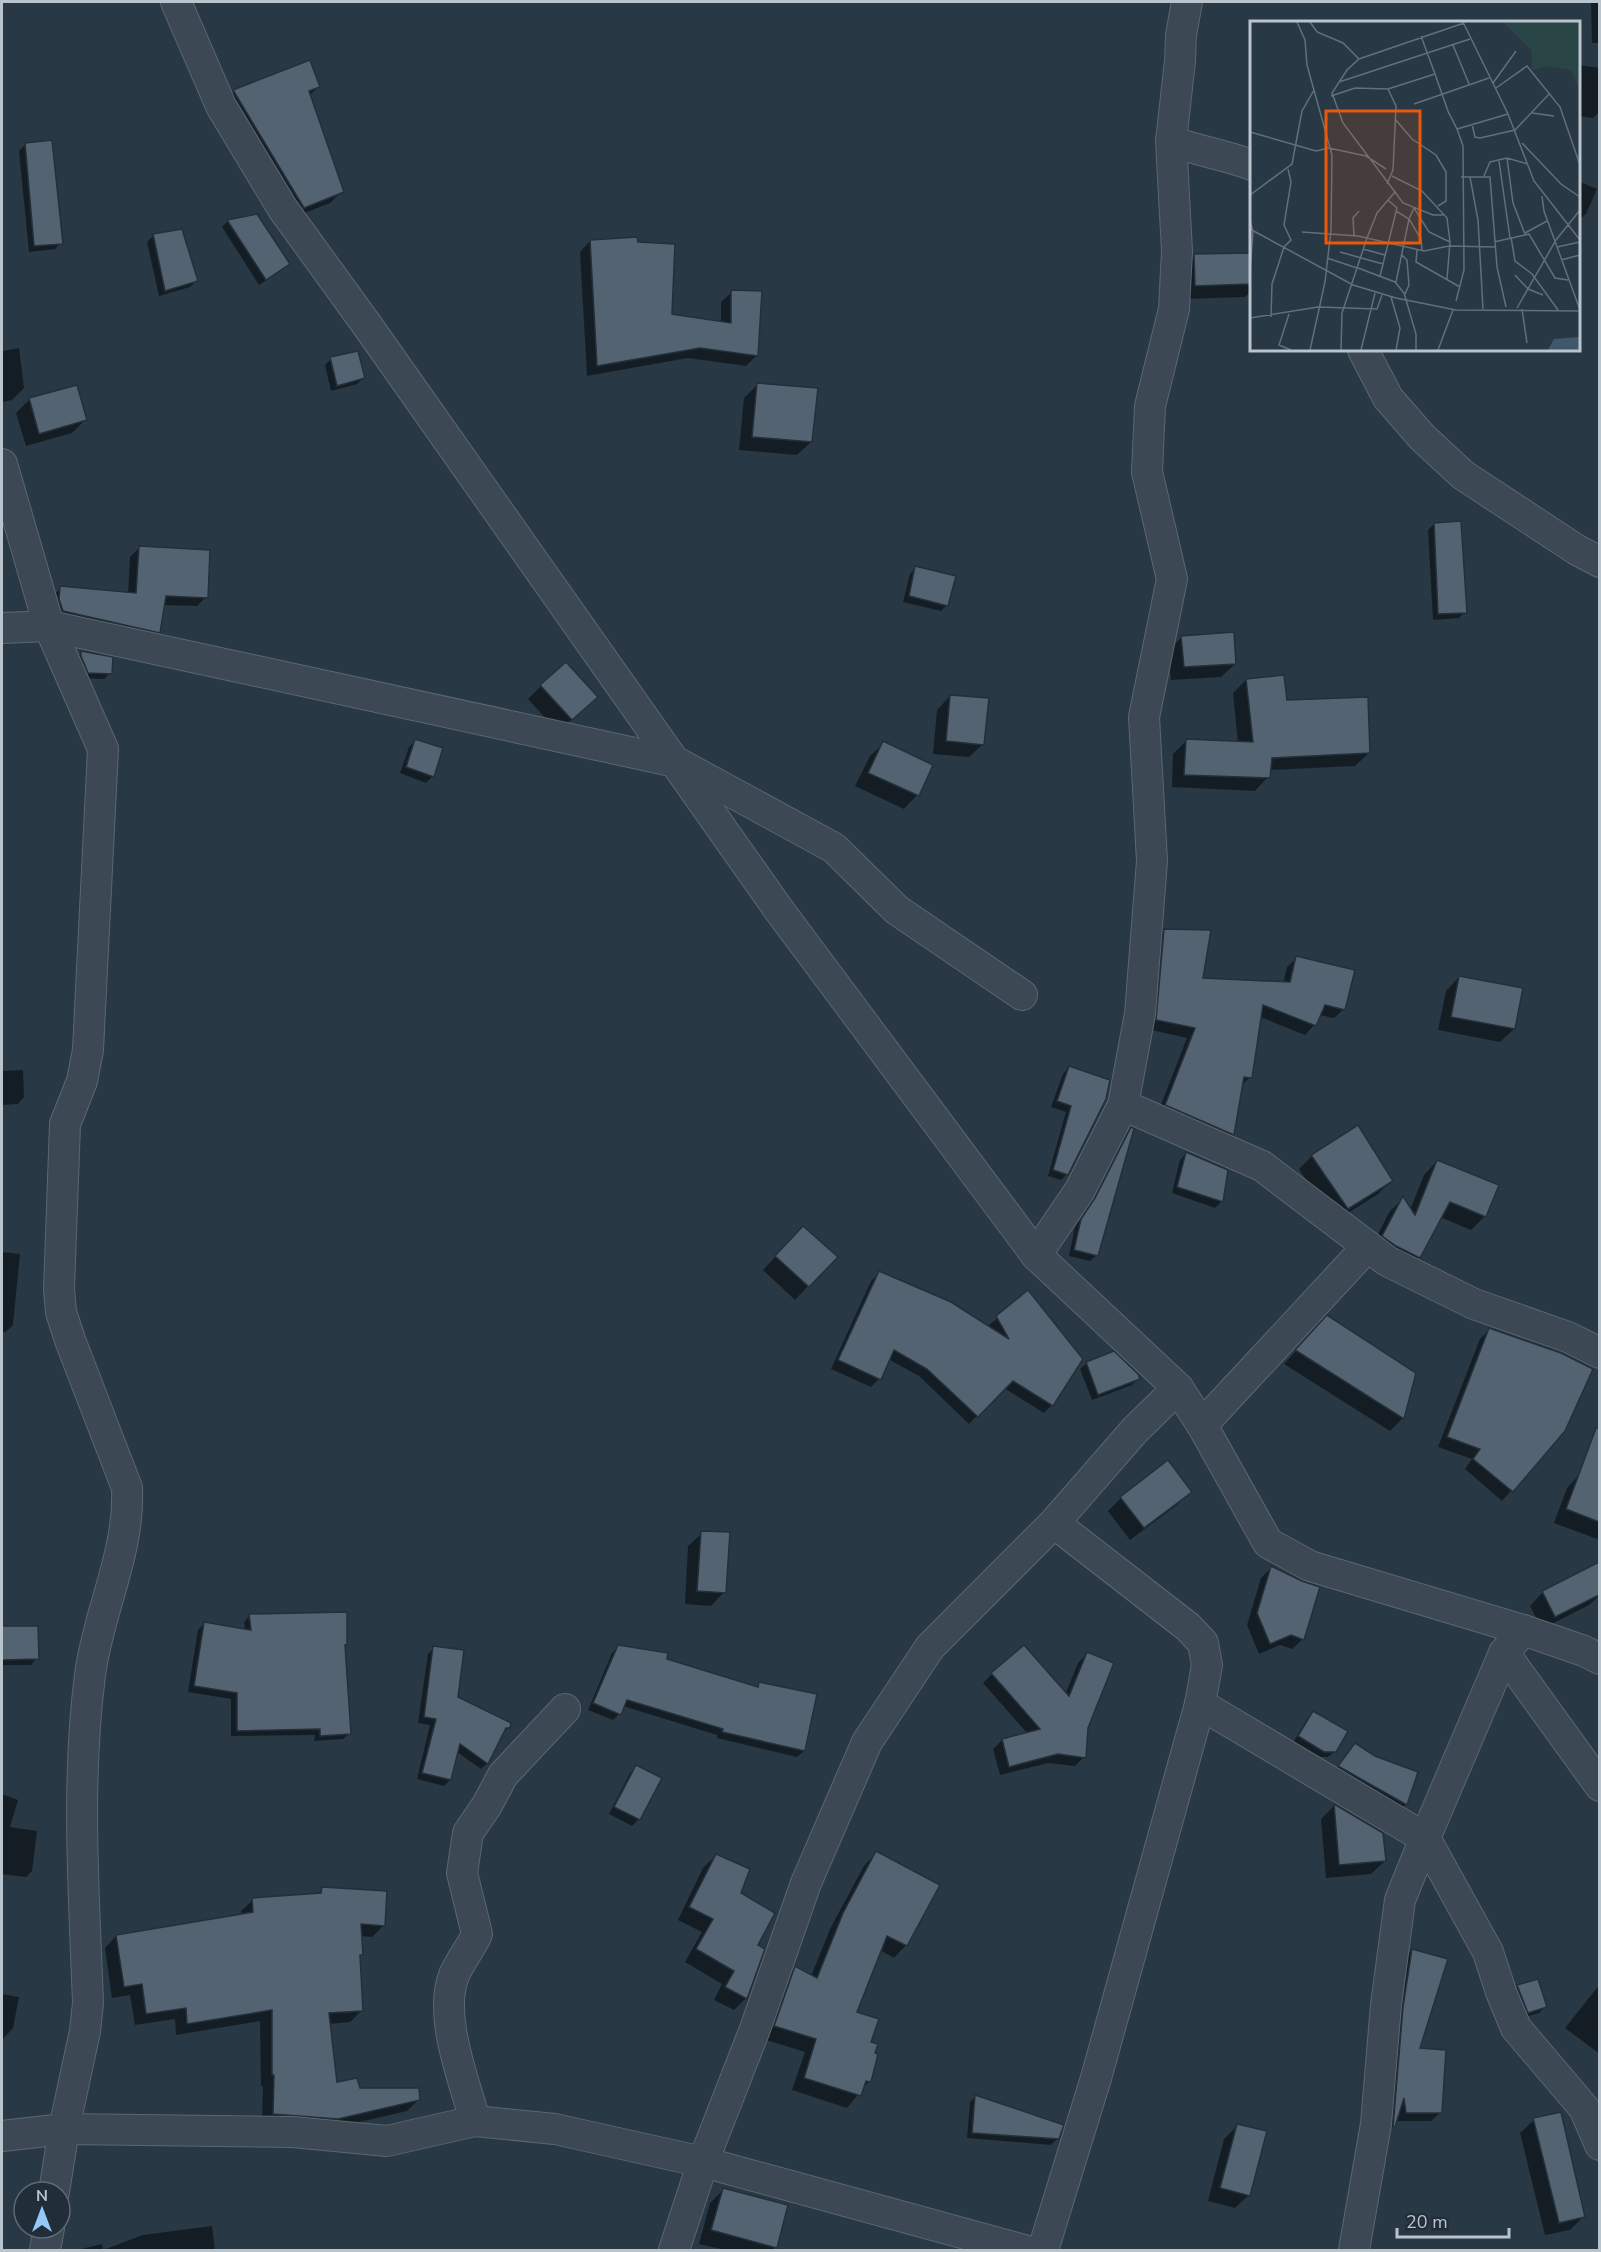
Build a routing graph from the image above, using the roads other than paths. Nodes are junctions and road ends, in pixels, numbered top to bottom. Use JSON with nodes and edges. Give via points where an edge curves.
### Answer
{"nodes":[{"id":1,"x":176,"y":2,"type":"edge"},
{"id":2,"x":1187,"y":2,"type":"edge"},
{"id":3,"x":1171,"y":141,"type":"junction"},
{"id":4,"x":1250,"y":165,"type":"edge"},
{"id":5,"x":1364,"y":351,"type":"edge"},
{"id":6,"x":2,"y":464,"type":"edge"},
{"id":7,"x":1599,"y":562,"type":"edge"},
{"id":8,"x":49,"y":626,"type":"junction"},
{"id":9,"x":2,"y":627,"type":"edge"},
{"id":10,"x":676,"y":762,"type":"junction"},
{"id":11,"x":1022,"y":995,"type":"dead end"},
{"id":12,"x":1123,"y":1106,"type":"junction"},
{"id":13,"x":1368,"y":1246,"type":"junction"},
{"id":14,"x":1036,"y":1255,"type":"junction"},
{"id":15,"x":1599,"y":1353,"type":"edge"},
{"id":16,"x":1178,"y":1388,"type":"junction"},
{"id":17,"x":1202,"y":1425,"type":"junction"},
{"id":18,"x":1054,"y":1523,"type":"junction"},
{"id":19,"x":1523,"y":1630,"type":"junction"},
{"id":20,"x":1504,"y":1653,"type":"junction"},
{"id":21,"x":1599,"y":1659,"type":"edge"},
{"id":22,"x":1200,"y":1704,"type":"junction"},
{"id":23,"x":565,"y":1709,"type":"dead end"},
{"id":24,"x":1599,"y":1786,"type":"edge"},
{"id":25,"x":1425,"y":1838,"type":"junction"},
{"id":26,"x":475,"y":2121,"type":"junction"},
{"id":27,"x":64,"y":2129,"type":"junction"},
{"id":28,"x":2,"y":2136,"type":"edge"},
{"id":29,"x":1599,"y":2145,"type":"edge"},
{"id":30,"x":703,"y":2162,"type":"junction"},
{"id":31,"x":56,"y":2180,"type":"edge"},
{"id":32,"x":674,"y":2250,"type":"edge"},
{"id":33,"x":1024,"y":2250,"type":"edge"},
{"id":34,"x":1043,"y":2250,"type":"edge"},
{"id":35,"x":1354,"y":2250,"type":"edge"}],
"edges":[{"from":1,"to":10,"type":"street","via":[[221,106],[283,209]]},
{"from":2,"to":3,"type":"street","via":[[1180,35]]},
{"from":3,"to":4,"type":"street"},
{"from":3,"to":12,"type":"street","via":[[1177,251],[1174,309],[1150,406],[1147,472],[1172,579],[1144,717],[1152,861],[1140,1014]]},
{"from":5,"to":7,"type":"street","via":[[1388,398],[1455,467]]},
{"from":6,"to":8,"type":"street"},
{"from":8,"to":9,"type":"street"},
{"from":8,"to":10,"type":"street"},
{"from":8,"to":27,"type":"street","via":[[103,749],[88,1050],[82,1081],[65,1124],[61,1312],[127,1488],[128,1504],[124,1537],[93,1652],[85,1711],[82,1806],[88,2003]]},
{"from":10,"to":11,"type":"street","via":[[834,848],[897,910]]},
{"from":10,"to":14,"type":"street","via":[[779,910]]},
{"from":12,"to":13,"type":"street","via":[[1262,1166]]},
{"from":12,"to":14,"type":"street","via":[[1080,1190]]},
{"from":13,"to":15,"type":"street","via":[[1388,1261],[1474,1304],[1568,1337]]},
{"from":13,"to":17,"type":"street"},
{"from":14,"to":16,"type":"street"},
{"from":16,"to":17,"type":"street"},
{"from":16,"to":18,"type":"street","via":[[1135,1430]]},
{"from":17,"to":19,"type":"street","via":[[1268,1543],[1310,1566]]},
{"from":18,"to":22,"type":"street","via":[[1188,1627],[1203,1643],[1207,1665]]},
{"from":18,"to":30,"type":"street","via":[[930,1647],[867,1742],[806,1883]]},
{"from":19,"to":20,"type":"street"},
{"from":19,"to":21,"type":"street"},
{"from":20,"to":24,"type":"street"},
{"from":20,"to":25,"type":"street"},
{"from":22,"to":25,"type":"street"},
{"from":22,"to":34,"type":"street","via":[[1096,2078]]},
{"from":23,"to":26,"type":"street","via":[[503,1775],[468,1833],[462,1873],[477,1934],[454,1974],[449,1997],[451,2031]]},
{"from":25,"to":29,"type":"street","via":[[1488,1952],[1516,2028],[1584,2108]]},
{"from":25,"to":35,"type":"street","via":[[1400,1900],[1376,2124]]},
{"from":26,"to":27,"type":"street","via":[[387,2141],[293,2132]]},
{"from":26,"to":30,"type":"street","via":[[555,2129]]},
{"from":27,"to":28,"type":"street"},
{"from":27,"to":31,"type":"street"},
{"from":30,"to":32,"type":"street"},
{"from":30,"to":33,"type":"street"}]}
